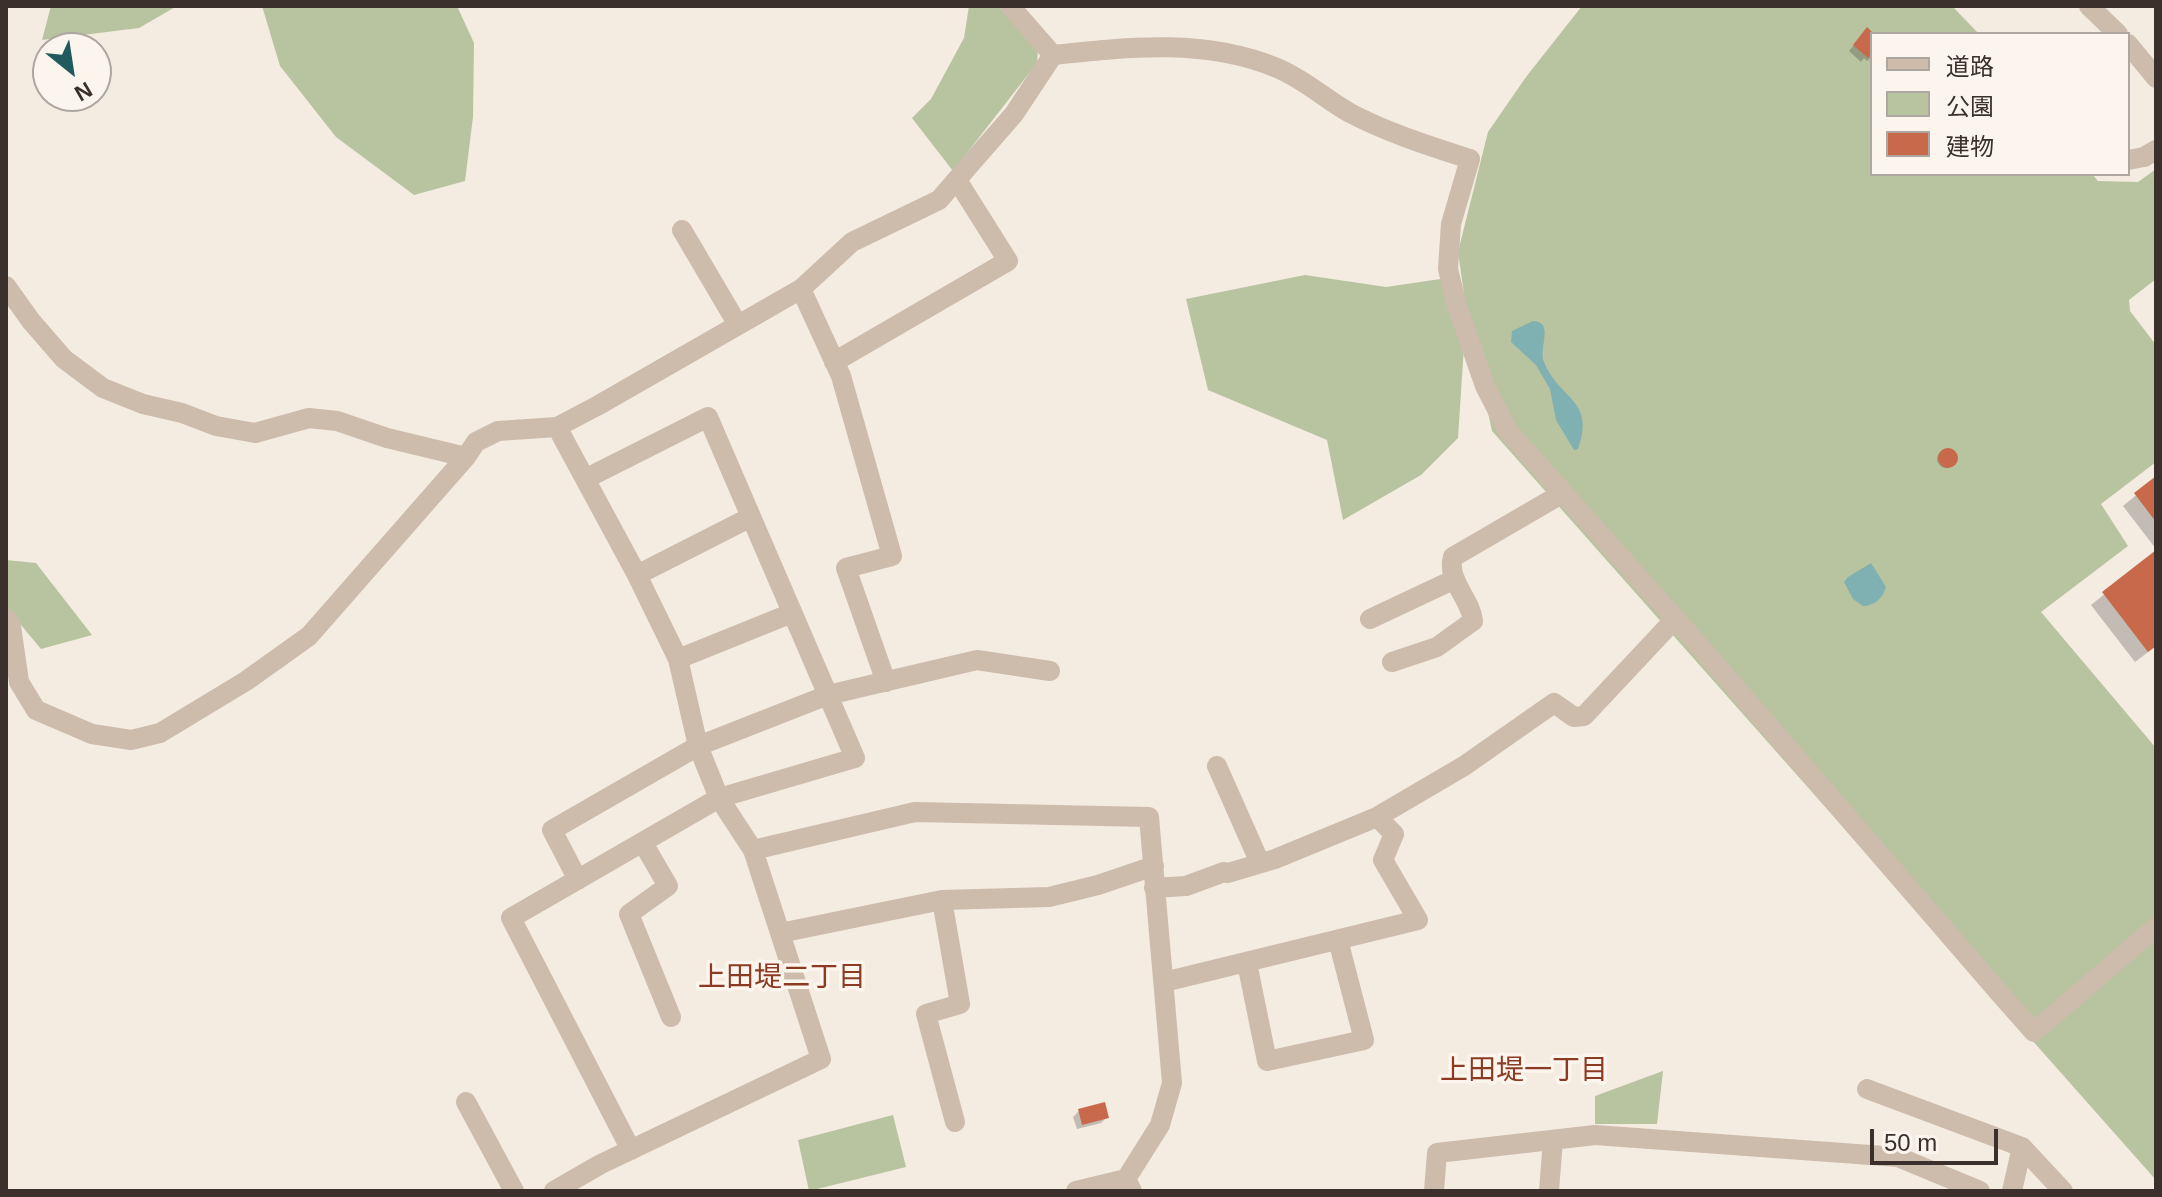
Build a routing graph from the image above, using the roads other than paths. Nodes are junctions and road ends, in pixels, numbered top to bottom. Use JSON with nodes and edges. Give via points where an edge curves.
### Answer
{"nodes":[{"id":1,"x":1010,"y":6,"type":"edge"},
{"id":2,"x":2089,"y":6,"type":"edge"},
{"id":3,"x":2116,"y":32,"type":"edge"},
{"id":4,"x":2130,"y":46,"type":"edge"},
{"id":5,"x":1053,"y":55,"type":"junction"},
{"id":6,"x":2156,"y":78,"type":"edge"},
{"id":7,"x":2156,"y":150,"type":"edge"},
{"id":8,"x":2130,"y":160,"type":"edge"},
{"id":9,"x":957,"y":180,"type":"junction"},
{"id":10,"x":682,"y":230,"type":"dead end"},
{"id":11,"x":6,"y":286,"type":"edge"},
{"id":12,"x":801,"y":289,"type":"junction"},
{"id":13,"x":738,"y":325,"type":"junction"},
{"id":14,"x":834,"y":362,"type":"junction"},
{"id":15,"x":557,"y":427,"type":"junction"},
{"id":16,"x":466,"y":457,"type":"junction"},
{"id":17,"x":585,"y":479,"type":"junction"},
{"id":18,"x":1563,"y":493,"type":"junction"},
{"id":19,"x":751,"y":517,"type":"junction"},
{"id":20,"x":637,"y":575,"type":"junction"},
{"id":21,"x":1455,"y":579,"type":"junction"},
{"id":22,"x":792,"y":613,"type":"junction"},
{"id":23,"x":6,"y":618,"type":"edge"},
{"id":24,"x":1370,"y":619,"type":"dead end"},
{"id":25,"x":1675,"y":619,"type":"junction"},
{"id":26,"x":678,"y":659,"type":"junction"},
{"id":27,"x":1392,"y":662,"type":"dead end"},
{"id":28,"x":1050,"y":671,"type":"dead end"},
{"id":29,"x":886,"y":682,"type":"junction"},
{"id":30,"x":828,"y":695,"type":"junction"},
{"id":31,"x":698,"y":746,"type":"junction"},
{"id":32,"x":1217,"y":766,"type":"dead end"},
{"id":33,"x":719,"y":798,"type":"junction"},
{"id":34,"x":1377,"y":817,"type":"junction"},
{"id":35,"x":643,"y":843,"type":"junction"},
{"id":36,"x":753,"y":850,"type":"junction"},
{"id":37,"x":1260,"y":863,"type":"junction"},
{"id":38,"x":1154,"y":866,"type":"junction"},
{"id":39,"x":578,"y":880,"type":"junction"},
{"id":40,"x":1154,"y":888,"type":"junction"},
{"id":41,"x":942,"y":900,"type":"junction"},
{"id":42,"x":2156,"y":927,"type":"edge"},
{"id":43,"x":780,"y":933,"type":"junction"},
{"id":44,"x":1338,"y":940,"type":"junction"},
{"id":45,"x":1247,"y":963,"type":"junction"},
{"id":46,"x":1164,"y":982,"type":"junction"},
{"id":47,"x":671,"y":1017,"type":"dead end"},
{"id":48,"x":1867,"y":1089,"type":"dead end"},
{"id":49,"x":466,"y":1102,"type":"dead end"},
{"id":50,"x":955,"y":1122,"type":"dead end"},
{"id":51,"x":1553,"y":1140,"type":"junction"},
{"id":52,"x":2022,"y":1147,"type":"junction"},
{"id":53,"x":631,"y":1150,"type":"junction"},
{"id":54,"x":1129,"y":1185,"type":"edge"},
{"id":55,"x":514,"y":1191,"type":"edge"},
{"id":56,"x":554,"y":1191,"type":"edge"},
{"id":57,"x":1076,"y":1191,"type":"edge"},
{"id":58,"x":1434,"y":1191,"type":"edge"},
{"id":59,"x":1549,"y":1191,"type":"edge"},
{"id":60,"x":1980,"y":1191,"type":"edge"},
{"id":61,"x":2012,"y":1191,"type":"edge"},
{"id":62,"x":2063,"y":1191,"type":"edge"}],
"edges":[{"from":1,"to":5,"type":"street"},
{"from":2,"to":3,"type":"street"},
{"from":4,"to":6,"type":"street"},
{"from":5,"to":9,"type":"street","via":[[1014,114]]},
{"from":5,"to":18,"type":"street","via":[[1116,47],[1201,48],[1227,54],[1275,67],[1349,112],[1470,159],[1451,224],[1448,269],[1457,306],[1485,386],[1508,431]]},
{"from":7,"to":8,"type":"street"},
{"from":9,"to":12,"type":"street","via":[[939,200],[852,242]]},
{"from":9,"to":14,"type":"street","via":[[1008,261]]},
{"from":10,"to":13,"type":"street"},
{"from":11,"to":16,"type":"street","via":[[64,359],[103,388],[143,404],[255,433],[309,418],[337,421]]},
{"from":12,"to":13,"type":"street"},
{"from":12,"to":14,"type":"street"},
{"from":13,"to":15,"type":"street"},
{"from":14,"to":29,"type":"street","via":[[892,556],[846,568]]},
{"from":15,"to":16,"type":"street","via":[[498,431],[476,442]]},
{"from":15,"to":17,"type":"street"},
{"from":16,"to":23,"type":"street","via":[[309,636],[160,733],[131,740],[92,734],[36,710],[19,682]]},
{"from":17,"to":19,"type":"street","via":[[708,417]]},
{"from":17,"to":20,"type":"street"},
{"from":18,"to":21,"type":"street","via":[[1453,557]]},
{"from":18,"to":25,"type":"street"},
{"from":19,"to":20,"type":"street"},
{"from":19,"to":22,"type":"street"},
{"from":20,"to":26,"type":"street"},
{"from":21,"to":24,"type":"street"},
{"from":21,"to":27,"type":"street","via":[[1473,621],[1437,647]]},
{"from":22,"to":26,"type":"street"},
{"from":22,"to":30,"type":"street"},
{"from":25,"to":34,"type":"street","via":[[1584,716],[1574,717],[1554,703],[1464,766]]},
{"from":25,"to":42,"type":"street","via":[[2034,1032]]},
{"from":26,"to":31,"type":"street"},
{"from":28,"to":29,"type":"street","via":[[977,660]]},
{"from":29,"to":30,"type":"street"},
{"from":30,"to":31,"type":"street"},
{"from":30,"to":33,"type":"street","via":[[855,758]]},
{"from":31,"to":33,"type":"street"},
{"from":31,"to":39,"type":"street","via":[[552,830]]},
{"from":32,"to":37,"type":"street"},
{"from":33,"to":35,"type":"street"},
{"from":33,"to":36,"type":"street"},
{"from":34,"to":37,"type":"street"},
{"from":34,"to":44,"type":"street","via":[[1394,834],[1383,860],[1418,920]]},
{"from":35,"to":39,"type":"street"},
{"from":35,"to":47,"type":"street","via":[[668,886],[629,914]]},
{"from":36,"to":38,"type":"street","via":[[915,812],[1149,817]]},
{"from":36,"to":43,"type":"street"},
{"from":37,"to":40,"type":"street","via":[[1186,886]]},
{"from":38,"to":40,"type":"street"},
{"from":38,"to":41,"type":"street","via":[[1049,897]]},
{"from":39,"to":53,"type":"street","via":[[511,918]]},
{"from":40,"to":46,"type":"street"},
{"from":41,"to":43,"type":"street"},
{"from":41,"to":50,"type":"street","via":[[960,1004],[926,1014]]},
{"from":43,"to":53,"type":"street","via":[[821,1059]]},
{"from":44,"to":45,"type":"street"},
{"from":44,"to":45,"type":"street","via":[[1364,1040],[1267,1061]]},
{"from":45,"to":46,"type":"street"},
{"from":46,"to":54,"type":"street","via":[[1172,1083],[1160,1125]]},
{"from":48,"to":52,"type":"street"},
{"from":49,"to":55,"type":"street"},
{"from":51,"to":58,"type":"street","via":[[1437,1153]]},
{"from":51,"to":59,"type":"street"},
{"from":51,"to":60,"type":"street","via":[[1595,1135],[1898,1157]]},
{"from":52,"to":61,"type":"street"},
{"from":52,"to":62,"type":"street"},
{"from":53,"to":56,"type":"street"},
{"from":54,"to":57,"type":"street"}]}
